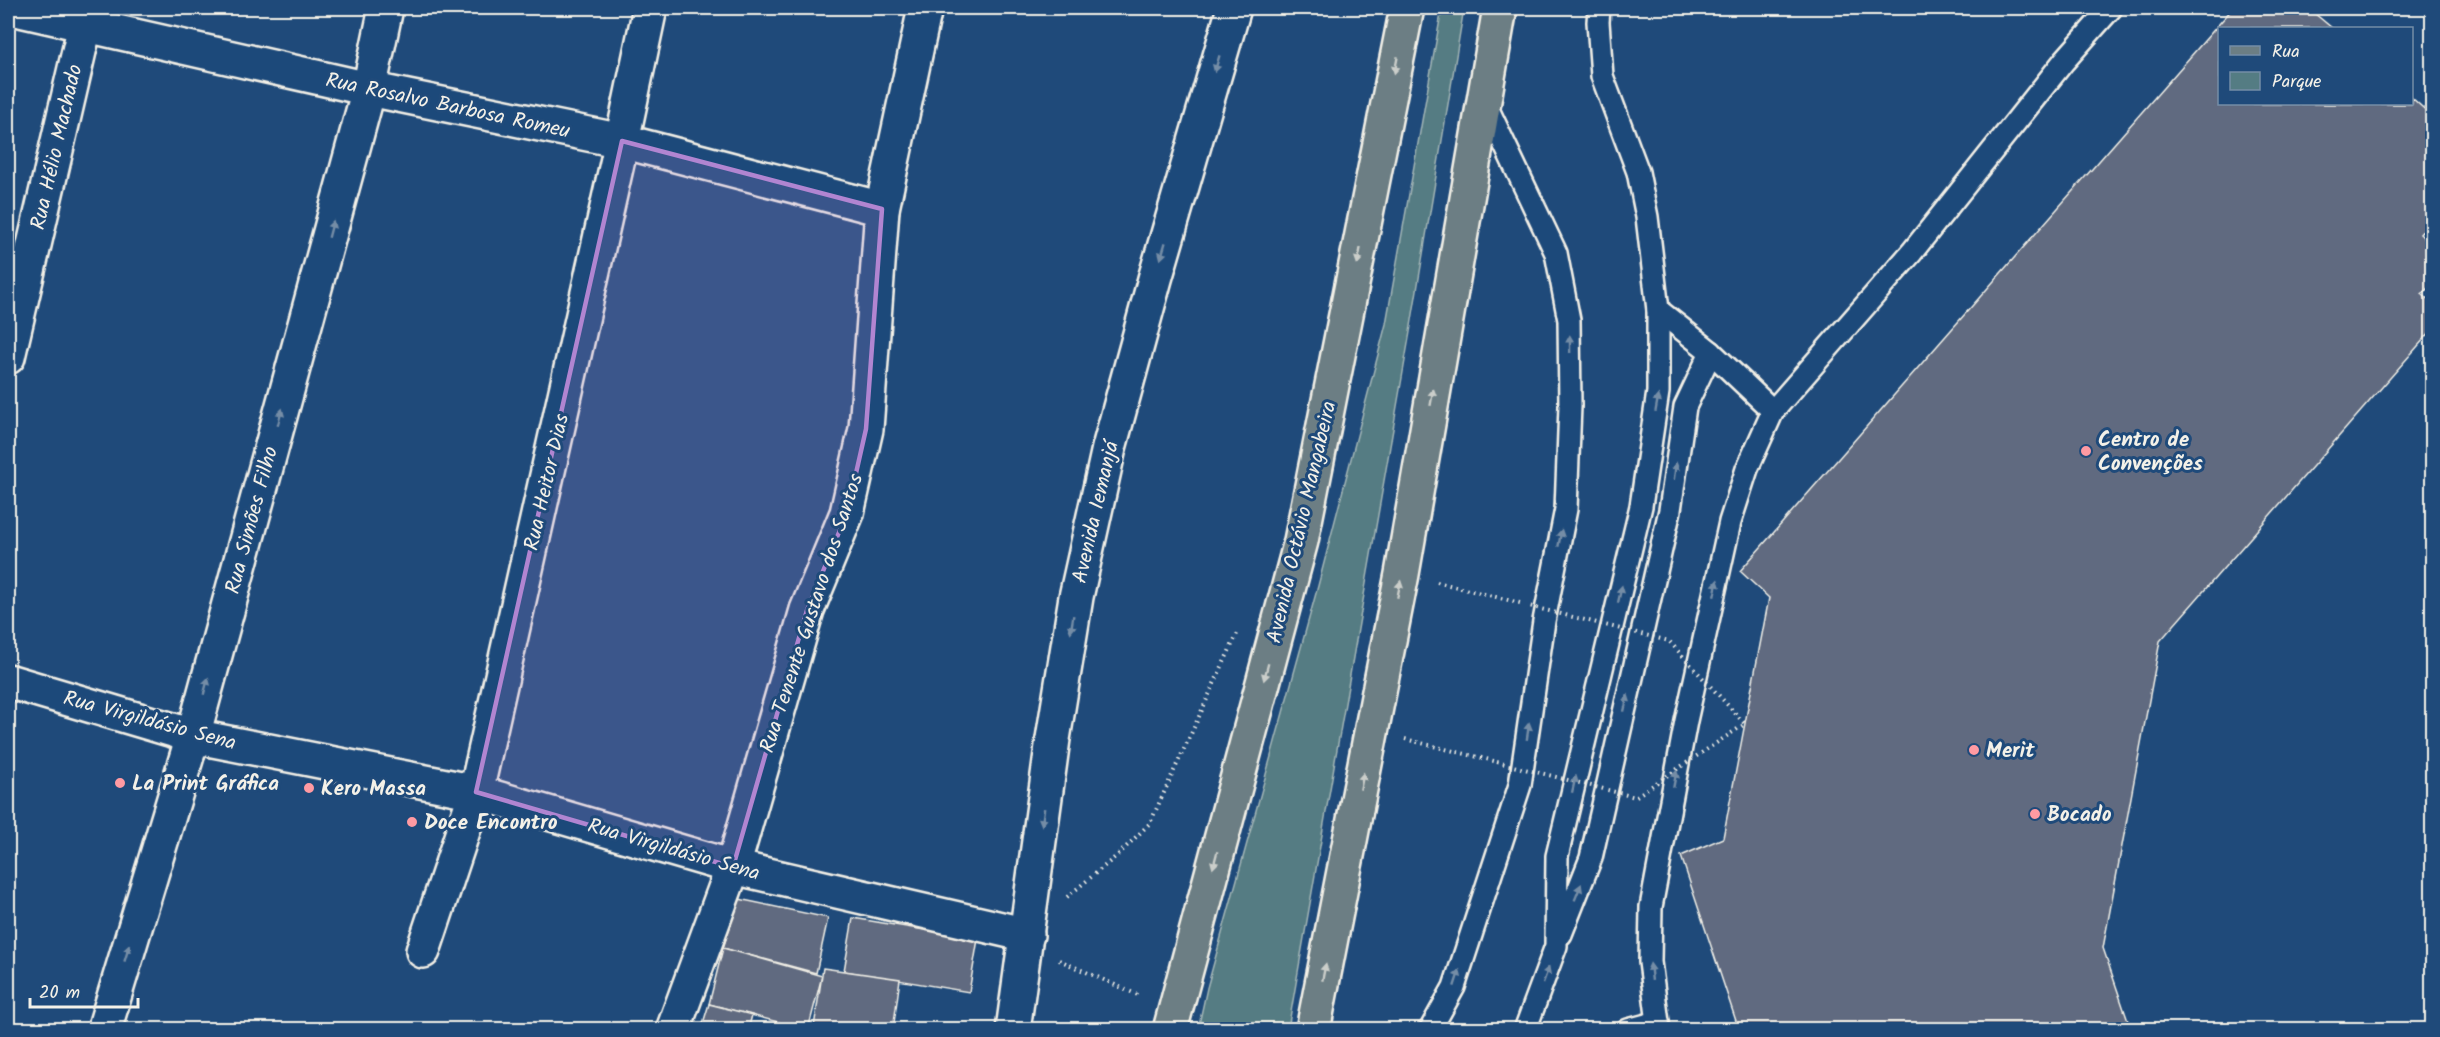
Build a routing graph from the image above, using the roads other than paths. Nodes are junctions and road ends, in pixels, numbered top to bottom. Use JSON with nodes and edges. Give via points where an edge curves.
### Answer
{"nodes":[{"id":1,"x":12,"y":8,"type":"edge"},
{"id":2,"x":386,"y":8,"type":"edge"},
{"id":3,"x":650,"y":8,"type":"edge"},
{"id":4,"x":924,"y":8,"type":"edge"},
{"id":5,"x":1234,"y":8,"type":"edge"},
{"id":6,"x":1407,"y":8,"type":"edge"},
{"id":7,"x":1500,"y":8,"type":"edge"},
{"id":8,"x":1599,"y":8,"type":"edge"},
{"id":9,"x":2111,"y":8,"type":"edge"},
{"id":10,"x":87,"y":17,"type":"edge"},
{"id":11,"x":369,"y":89,"type":"junction"},
{"id":12,"x":1484,"y":101,"type":"junction"},
{"id":13,"x":622,"y":141,"type":"junction"},
{"id":14,"x":882,"y":209,"type":"junction"},
{"id":15,"x":1658,"y":310,"type":"junction"},
{"id":16,"x":1711,"y":352,"type":"junction"},
{"id":17,"x":8,"y":357,"type":"edge"},
{"id":18,"x":1773,"y":411,"type":"junction"},
{"id":19,"x":1652,"y":429,"type":"junction"},
{"id":20,"x":1680,"y":439,"type":"junction"},
{"id":21,"x":1641,"y":506,"type":"junction"},
{"id":22,"x":1670,"y":510,"type":"junction"},
{"id":23,"x":8,"y":681,"type":"edge"},
{"id":24,"x":193,"y":736,"type":"junction"},
{"id":25,"x":476,"y":792,"type":"junction"},
{"id":26,"x":732,"y":867,"type":"junction"},
{"id":27,"x":1026,"y":940,"type":"junction"},
{"id":28,"x":1556,"y":946,"type":"junction"},
{"id":29,"x":423,"y":951,"type":"dead end"},
{"id":30,"x":1658,"y":1026,"type":"edge"},
{"id":31,"x":104,"y":1029,"type":"edge"},
{"id":32,"x":673,"y":1029,"type":"edge"},
{"id":33,"x":1013,"y":1029,"type":"edge"},
{"id":34,"x":1170,"y":1029,"type":"edge"},
{"id":35,"x":1313,"y":1029,"type":"edge"},
{"id":36,"x":1430,"y":1029,"type":"edge"},
{"id":37,"x":1525,"y":1029,"type":"edge"},
{"id":38,"x":1628,"y":1029,"type":"edge"}],
"edges":[{"from":1,"to":10,"type":"street","name":"Rua Rosalvo Barbosa Romeu"},
{"from":2,"to":11,"type":"street","name":"Rua Simões Filho"},
{"from":3,"to":13,"type":"street","name":"Rua Heitor Dias"},
{"from":4,"to":14,"type":"street","name":"Rua Tenente Gustavo dos Santos"},
{"from":5,"to":27,"type":"street","name":"Avenida Iemanjá","one_way":true,"via":[[1109,448],[1076,597]]},
{"from":6,"to":34,"type":"main road","name":"Avenida Octávio Mangabeira","one_way":true,"via":[[1301,541]]},
{"from":7,"to":12,"type":"main road"},
{"from":8,"to":15,"type":"lane","via":[[1602,76],[1638,172]]},
{"from":9,"to":18,"type":"lane","via":[[1912,252]]},
{"from":10,"to":11,"type":"street","name":"Rua Rosalvo Barbosa Romeu"},
{"from":10,"to":17,"type":"street","name":"Rua Hélio Machado"},
{"from":11,"to":13,"type":"street","name":"Rua Rosalvo Barbosa Romeu"},
{"from":24,"to":11,"type":"street","name":"Rua Simões Filho","one_way":true},
{"from":35,"to":12,"type":"main road","one_way":true,"via":[[1402,574]]},
{"from":36,"to":12,"type":"lane","one_way":true,"via":[[1454,987],[1520,785],[1544,621],[1566,509],[1569,321],[1556,253]]},
{"from":13,"to":14,"type":"street","name":"Rua Rosalvo Barbosa Romeu"},
{"from":13,"to":25,"type":"street","name":"Rua Heitor Dias"},
{"from":14,"to":26,"type":"street","name":"Rua Tenente Gustavo dos Santos","via":[[866,429],[847,513],[807,610]]},
{"from":15,"to":16,"type":"lane"},
{"from":19,"to":15,"type":"lane","one_way":true,"via":[[1658,392]]},
{"from":16,"to":18,"type":"lane"},
{"from":16,"to":20,"type":"lane","via":[[1685,407]]},
{"from":30,"to":18,"type":"lane","one_way":true,"via":[[1650,962],[1651,907],[1730,522],[1747,469]]},
{"from":19,"to":20,"type":"lane"},
{"from":19,"to":21,"type":"lane"},
{"from":22,"to":20,"type":"lane","one_way":true},
{"from":21,"to":22,"type":"lane"},
{"from":28,"to":21,"type":"lane","one_way":true,"via":[[1557,856]]},
{"from":28,"to":22,"type":"lane","one_way":true,"via":[[1592,858]]},
{"from":23,"to":24,"type":"street","name":"Rua Virgildásio Sena"},
{"from":24,"to":25,"type":"street","name":"Rua Virgildásio Sena"},
{"from":31,"to":24,"type":"street","name":"Rua Simões Filho","one_way":true},
{"from":25,"to":26,"type":"street","name":"Rua Virgildásio Sena"},
{"from":25,"to":29,"type":"street","name":"Rua Heitor Dias"},
{"from":26,"to":27,"type":"street","name":"Rua Virgildásio Sena"},
{"from":26,"to":32,"type":"street","name":"Rua Tenente Gustavo dos Santos"},
{"from":27,"to":33,"type":"street","name":"Avenida Iemanjá"},
{"from":37,"to":28,"type":"lane","one_way":true},
{"from":30,"to":38,"type":"lane"}]}
